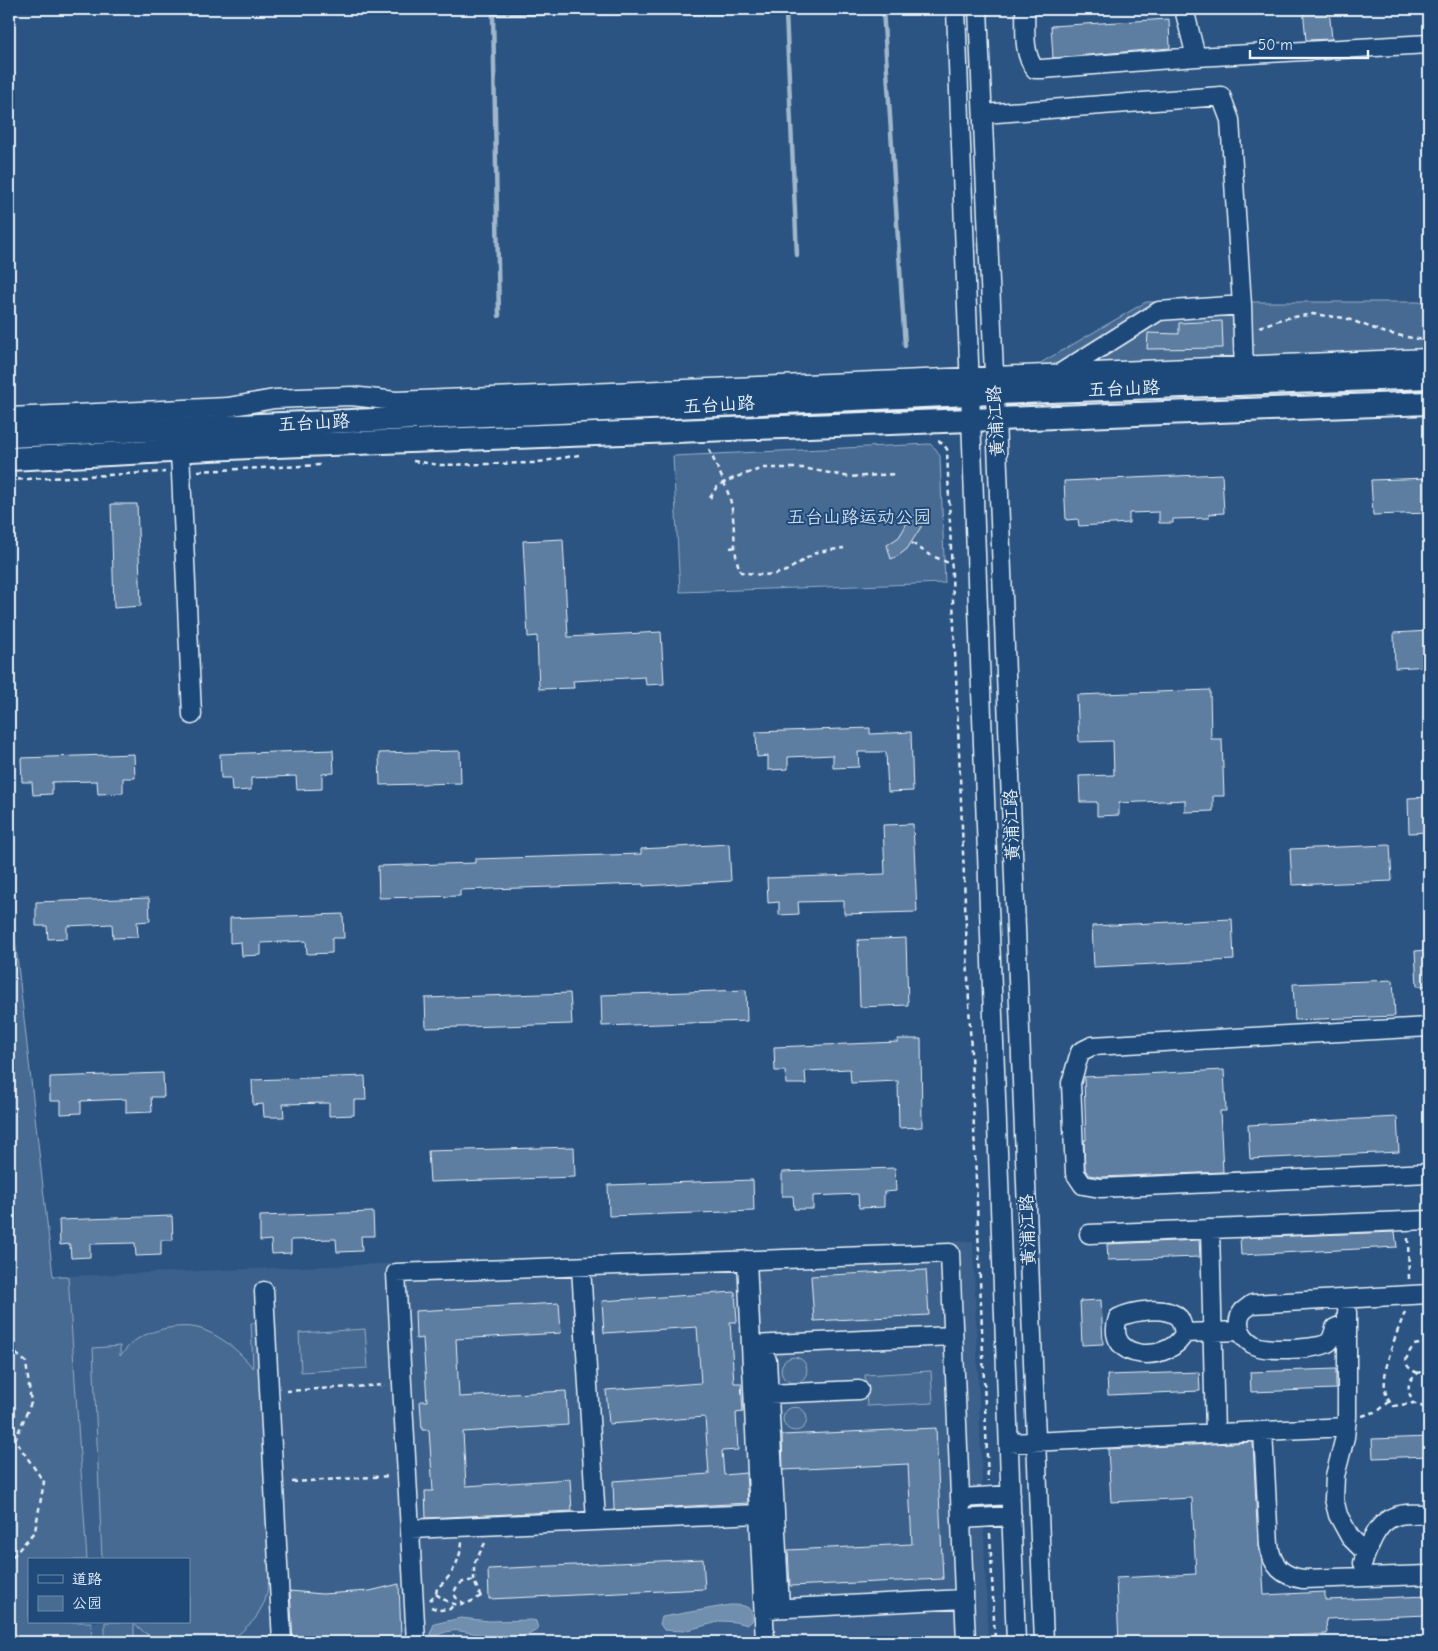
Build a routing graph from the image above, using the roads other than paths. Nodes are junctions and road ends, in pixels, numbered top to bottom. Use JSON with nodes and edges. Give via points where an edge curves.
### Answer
{"nodes":[{"id":1,"x":956,"y":9,"type":"edge"},
{"id":2,"x":978,"y":9,"type":"edge"},
{"id":3,"x":1025,"y":9,"type":"edge"},
{"id":4,"x":1184,"y":9,"type":"edge"},
{"id":5,"x":1429,"y":44,"type":"edge"},
{"id":6,"x":1196,"y":57,"type":"junction"},
{"id":7,"x":983,"y":114,"type":"junction"},
{"id":8,"x":1242,"y":305,"type":"junction"},
{"id":9,"x":1429,"y":358,"type":"edge"},
{"id":10,"x":1061,"y":373,"type":"junction"},
{"id":11,"x":1244,"y":375,"type":"junction"},
{"id":12,"x":1429,"y":377,"type":"edge"},
{"id":13,"x":994,"y":385,"type":"junction"},
{"id":14,"x":969,"y":386,"type":"junction"},
{"id":15,"x":1429,"y":403,"type":"edge"},
{"id":16,"x":9,"y":416,"type":"edge"},
{"id":17,"x":996,"y":419,"type":"junction"},
{"id":18,"x":971,"y":420,"type":"junction"},
{"id":19,"x":9,"y":436,"type":"edge"},
{"id":20,"x":9,"y":459,"type":"edge"},
{"id":21,"x":181,"y":461,"type":"junction"},
{"id":22,"x":192,"y":716,"type":"dead end"},
{"id":23,"x":1429,"y":1028,"type":"edge"},
{"id":24,"x":1429,"y":1173,"type":"edge"},
{"id":25,"x":1429,"y":1220,"type":"edge"},
{"id":26,"x":1210,"y":1229,"type":"junction"},
{"id":27,"x":1089,"y":1234,"type":"dead end"},
{"id":28,"x":746,"y":1260,"type":"junction"},
{"id":29,"x":580,"y":1266,"type":"junction"},
{"id":30,"x":264,"y":1291,"type":"dead end"},
{"id":31,"x":1429,"y":1294,"type":"edge"},
{"id":32,"x":1346,"y":1299,"type":"junction"},
{"id":33,"x":1347,"y":1324,"type":"junction"},
{"id":34,"x":1240,"y":1331,"type":"junction"},
{"id":35,"x":1212,"y":1332,"type":"junction"},
{"id":36,"x":1184,"y":1333,"type":"dead end"},
{"id":37,"x":954,"y":1336,"type":"junction"},
{"id":38,"x":750,"y":1345,"type":"junction"},
{"id":39,"x":767,"y":1360,"type":"dead end"},
{"id":40,"x":859,"y":1390,"type":"dead end"},
{"id":41,"x":769,"y":1394,"type":"junction"},
{"id":42,"x":1347,"y":1422,"type":"junction"},
{"id":43,"x":1263,"y":1431,"type":"junction"},
{"id":44,"x":1215,"y":1433,"type":"junction"},
{"id":45,"x":1036,"y":1442,"type":"junction"},
{"id":46,"x":1009,"y":1443,"type":"junction"},
{"id":47,"x":1011,"y":1495,"type":"junction"},
{"id":48,"x":960,"y":1498,"type":"junction"},
{"id":49,"x":758,"y":1514,"type":"junction"},
{"id":50,"x":1429,"y":1514,"type":"edge"},
{"id":51,"x":1012,"y":1516,"type":"junction"},
{"id":52,"x":961,"y":1518,"type":"junction"},
{"id":53,"x":596,"y":1521,"type":"junction"},
{"id":54,"x":410,"y":1529,"type":"junction"},
{"id":55,"x":1366,"y":1552,"type":"junction"},
{"id":56,"x":1429,"y":1574,"type":"edge"},
{"id":57,"x":1359,"y":1577,"type":"junction"},
{"id":58,"x":964,"y":1599,"type":"junction"},
{"id":59,"x":771,"y":1609,"type":"junction"},
{"id":60,"x":282,"y":1642,"type":"edge"},
{"id":61,"x":416,"y":1642,"type":"edge"},
{"id":62,"x":765,"y":1642,"type":"edge"},
{"id":63,"x":966,"y":1642,"type":"edge"},
{"id":64,"x":1016,"y":1642,"type":"edge"},
{"id":65,"x":1044,"y":1642,"type":"edge"}],
"edges":[{"from":1,"to":14,"type":"street","name":"黄浦江路"},
{"from":2,"to":7,"type":"street","name":"黄浦江路"},
{"from":3,"to":6,"type":"street","via":[[1027,54],[1035,69]]},
{"from":4,"to":6,"type":"street"},
{"from":5,"to":6,"type":"street"},
{"from":7,"to":8,"type":"street","via":[[1221,96],[1230,120]]},
{"from":7,"to":13,"type":"street","name":"黄浦江路"},
{"from":8,"to":10,"type":"street","via":[[1159,311]]},
{"from":8,"to":11,"type":"street"},
{"from":9,"to":11,"type":"street"},
{"from":10,"to":11,"type":"street"},
{"from":10,"to":13,"type":"street"},
{"from":11,"to":12,"type":"main road","name":"五台山路"},
{"from":11,"to":13,"type":"main road","name":"五台山路"},
{"from":13,"to":14,"type":"main road","name":"五台山路"},
{"from":13,"to":17,"type":"street","name":"黄浦江路"},
{"from":14,"to":16,"type":"street","via":[[396,400],[341,396],[274,399],[228,407]]},
{"from":14,"to":18,"type":"street","name":"黄浦江路"},
{"from":14,"to":19,"type":"main road","name":"五台山路"},
{"from":15,"to":17,"type":"main road","name":"五台山路"},
{"from":17,"to":18,"type":"main road","name":"五台山路"},
{"from":17,"to":45,"type":"street","name":"黄浦江路"},
{"from":18,"to":21,"type":"main road","name":"五台山路"},
{"from":18,"to":46,"type":"street","name":"黄浦江路"},
{"from":20,"to":21,"type":"main road","name":"五台山路"},
{"from":21,"to":22,"type":"street"},
{"from":23,"to":24,"type":"street","via":[[1092,1046],[1080,1052],[1071,1083],[1075,1173],[1084,1185],[1100,1188]]},
{"from":25,"to":26,"type":"street"},
{"from":26,"to":27,"type":"street"},
{"from":26,"to":35,"type":"street"},
{"from":28,"to":29,"type":"street"},
{"from":28,"to":37,"type":"street","via":[[950,1253]]},
{"from":28,"to":38,"type":"street"},
{"from":29,"to":53,"type":"street"},
{"from":29,"to":54,"type":"street","via":[[396,1273]]},
{"from":30,"to":60,"type":"street"},
{"from":31,"to":32,"type":"street"},
{"from":32,"to":33,"type":"street"},
{"from":32,"to":34,"type":"street","via":[[1252,1304],[1243,1312],[1239,1321]]},
{"from":33,"to":34,"type":"street","via":[[1335,1328],[1330,1342],[1321,1346],[1278,1349],[1256,1347]]},
{"from":33,"to":42,"type":"street"},
{"from":34,"to":35,"type":"street"},
{"from":35,"to":36,"type":"street"},
{"from":35,"to":44,"type":"street"},
{"from":37,"to":38,"type":"street"},
{"from":37,"to":48,"type":"street"},
{"from":38,"to":49,"type":"street"},
{"from":39,"to":41,"type":"street"},
{"from":40,"to":41,"type":"street"},
{"from":41,"to":59,"type":"street"},
{"from":42,"to":43,"type":"street"},
{"from":42,"to":55,"type":"street","via":[[1335,1476],[1334,1499],[1338,1515],[1350,1537]]},
{"from":43,"to":44,"type":"street"},
{"from":43,"to":57,"type":"street","via":[[1269,1545],[1275,1564],[1292,1578]]},
{"from":44,"to":45,"type":"street"},
{"from":45,"to":46,"type":"street"},
{"from":45,"to":65,"type":"street","name":"黄浦江路"},
{"from":46,"to":47,"type":"street","name":"黄浦江路"},
{"from":47,"to":48,"type":"street"},
{"from":47,"to":51,"type":"street","name":"黄浦江路"},
{"from":48,"to":52,"type":"street"},
{"from":49,"to":53,"type":"street"},
{"from":49,"to":59,"type":"street"},
{"from":50,"to":55,"type":"street","via":[[1399,1515],[1386,1521],[1379,1526]]},
{"from":51,"to":52,"type":"street"},
{"from":51,"to":64,"type":"street","name":"黄浦江路"},
{"from":52,"to":58,"type":"street"},
{"from":53,"to":54,"type":"street"},
{"from":54,"to":61,"type":"street"},
{"from":55,"to":57,"type":"street"},
{"from":56,"to":57,"type":"street"},
{"from":58,"to":59,"type":"street"},
{"from":58,"to":63,"type":"street"},
{"from":59,"to":62,"type":"street"}]}
